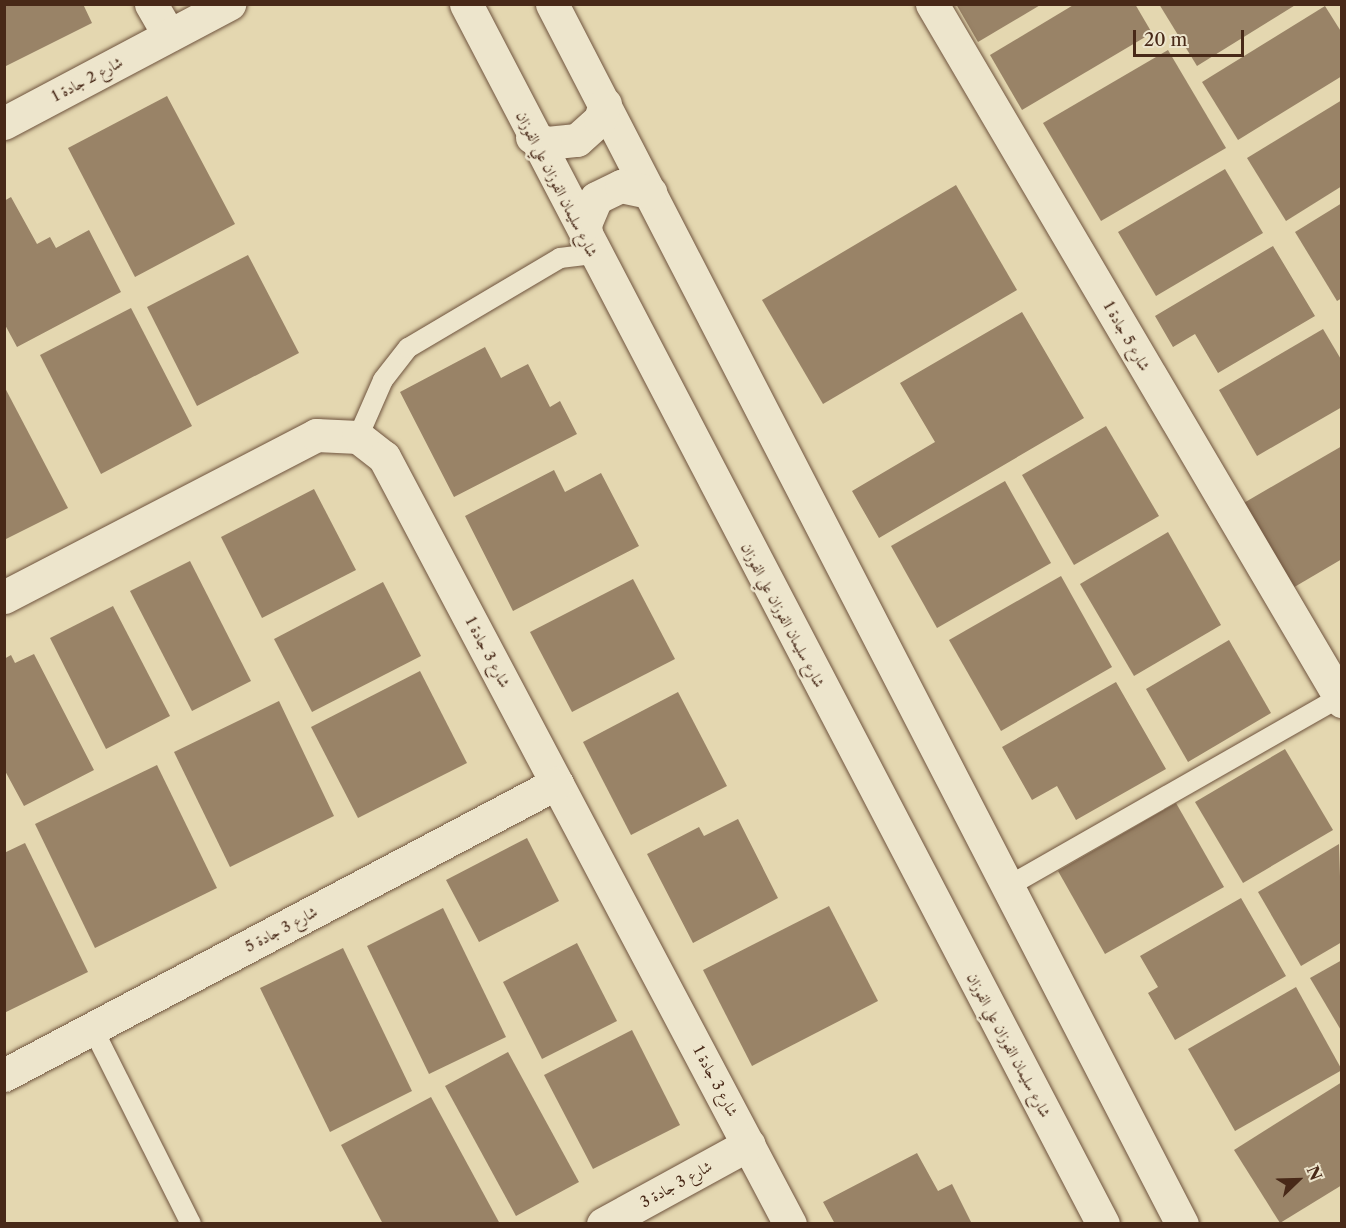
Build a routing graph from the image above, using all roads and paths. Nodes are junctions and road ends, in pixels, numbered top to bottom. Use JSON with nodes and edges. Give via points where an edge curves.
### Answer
{"nodes":[{"id":1,"x":151,"y":4,"type":"edge"},
{"id":2,"x":230,"y":4,"type":"edge"},
{"id":3,"x":466,"y":4,"type":"edge"},
{"id":4,"x":552,"y":4,"type":"edge"},
{"id":5,"x":932,"y":4,"type":"edge"},
{"id":6,"x":169,"y":35,"type":"junction"},
{"id":7,"x":605,"y":104,"type":"junction"},
{"id":8,"x":4,"y":123,"type":"edge"},
{"id":9,"x":532,"y":137,"type":"junction"},
{"id":10,"x":650,"y":192,"type":"junction"},
{"id":11,"x":590,"y":247,"type":"junction"},
{"id":12,"x":358,"y":437,"type":"junction"},
{"id":13,"x":4,"y":597,"type":"edge"},
{"id":14,"x":1332,"y":662,"type":"edge"},
{"id":15,"x":1340,"y":699,"type":"edge"},
{"id":16,"x":557,"y":783,"type":"junction"},
{"id":17,"x":1007,"y":887,"type":"junction"},
{"id":18,"x":93,"y":1029,"type":"junction"},
{"id":19,"x":4,"y":1075,"type":"edge"},
{"id":20,"x":749,"y":1144,"type":"junction"},
{"id":21,"x":191,"y":1224,"type":"edge"},
{"id":22,"x":603,"y":1224,"type":"edge"},
{"id":23,"x":790,"y":1224,"type":"edge"},
{"id":24,"x":1103,"y":1224,"type":"edge"},
{"id":25,"x":1182,"y":1224,"type":"edge"}],
"edges":[{"from":1,"to":6,"type":"street"},
{"from":2,"to":6,"type":"street","name":"شارع 2 جادة 1"},
{"from":3,"to":9,"type":"street","name":"شارع سليمان الفوزان علي الفوزان"},
{"from":4,"to":7,"type":"street"},
{"from":5,"to":14,"type":"street","name":"شارع 5 جادة 1"},
{"from":6,"to":8,"type":"street","name":"شارع 2 جادة 1"},
{"from":7,"to":9,"type":"street","via":[[600,119],[577,140],[547,143]]},
{"from":7,"to":10,"type":"street"},
{"from":9,"to":11,"type":"street","name":"شارع سليمان الفوزان علي الفوزان"},
{"from":10,"to":11,"type":"street","via":[[621,186],[597,198],[585,224]]},
{"from":10,"to":17,"type":"street"},
{"from":11,"to":12,"type":"lane","via":[[560,258],[408,348],[383,380]]},
{"from":11,"to":24,"type":"street","name":"شارع سليمان الفوزان علي الفوزان"},
{"from":12,"to":13,"type":"street","via":[[316,435]]},
{"from":12,"to":16,"type":"street","name":"شارع 3 جادة 1","via":[[384,457]]},
{"from":14,"to":15,"type":"street","name":"شارع 5 جادة 1"},
{"from":15,"to":17,"type":"lane"},
{"from":16,"to":18,"type":"street","name":"شارع 3 جادة 5"},
{"from":16,"to":20,"type":"street","name":"شارع 3 جادة 1"},
{"from":17,"to":25,"type":"street"},
{"from":18,"to":19,"type":"street","name":"شارع 3 جادة 5"},
{"from":18,"to":21,"type":"lane"},
{"from":20,"to":22,"type":"street","name":"شارع 3 جادة 3"},
{"from":20,"to":23,"type":"street","name":"شارع 3 جادة 1"}]}
